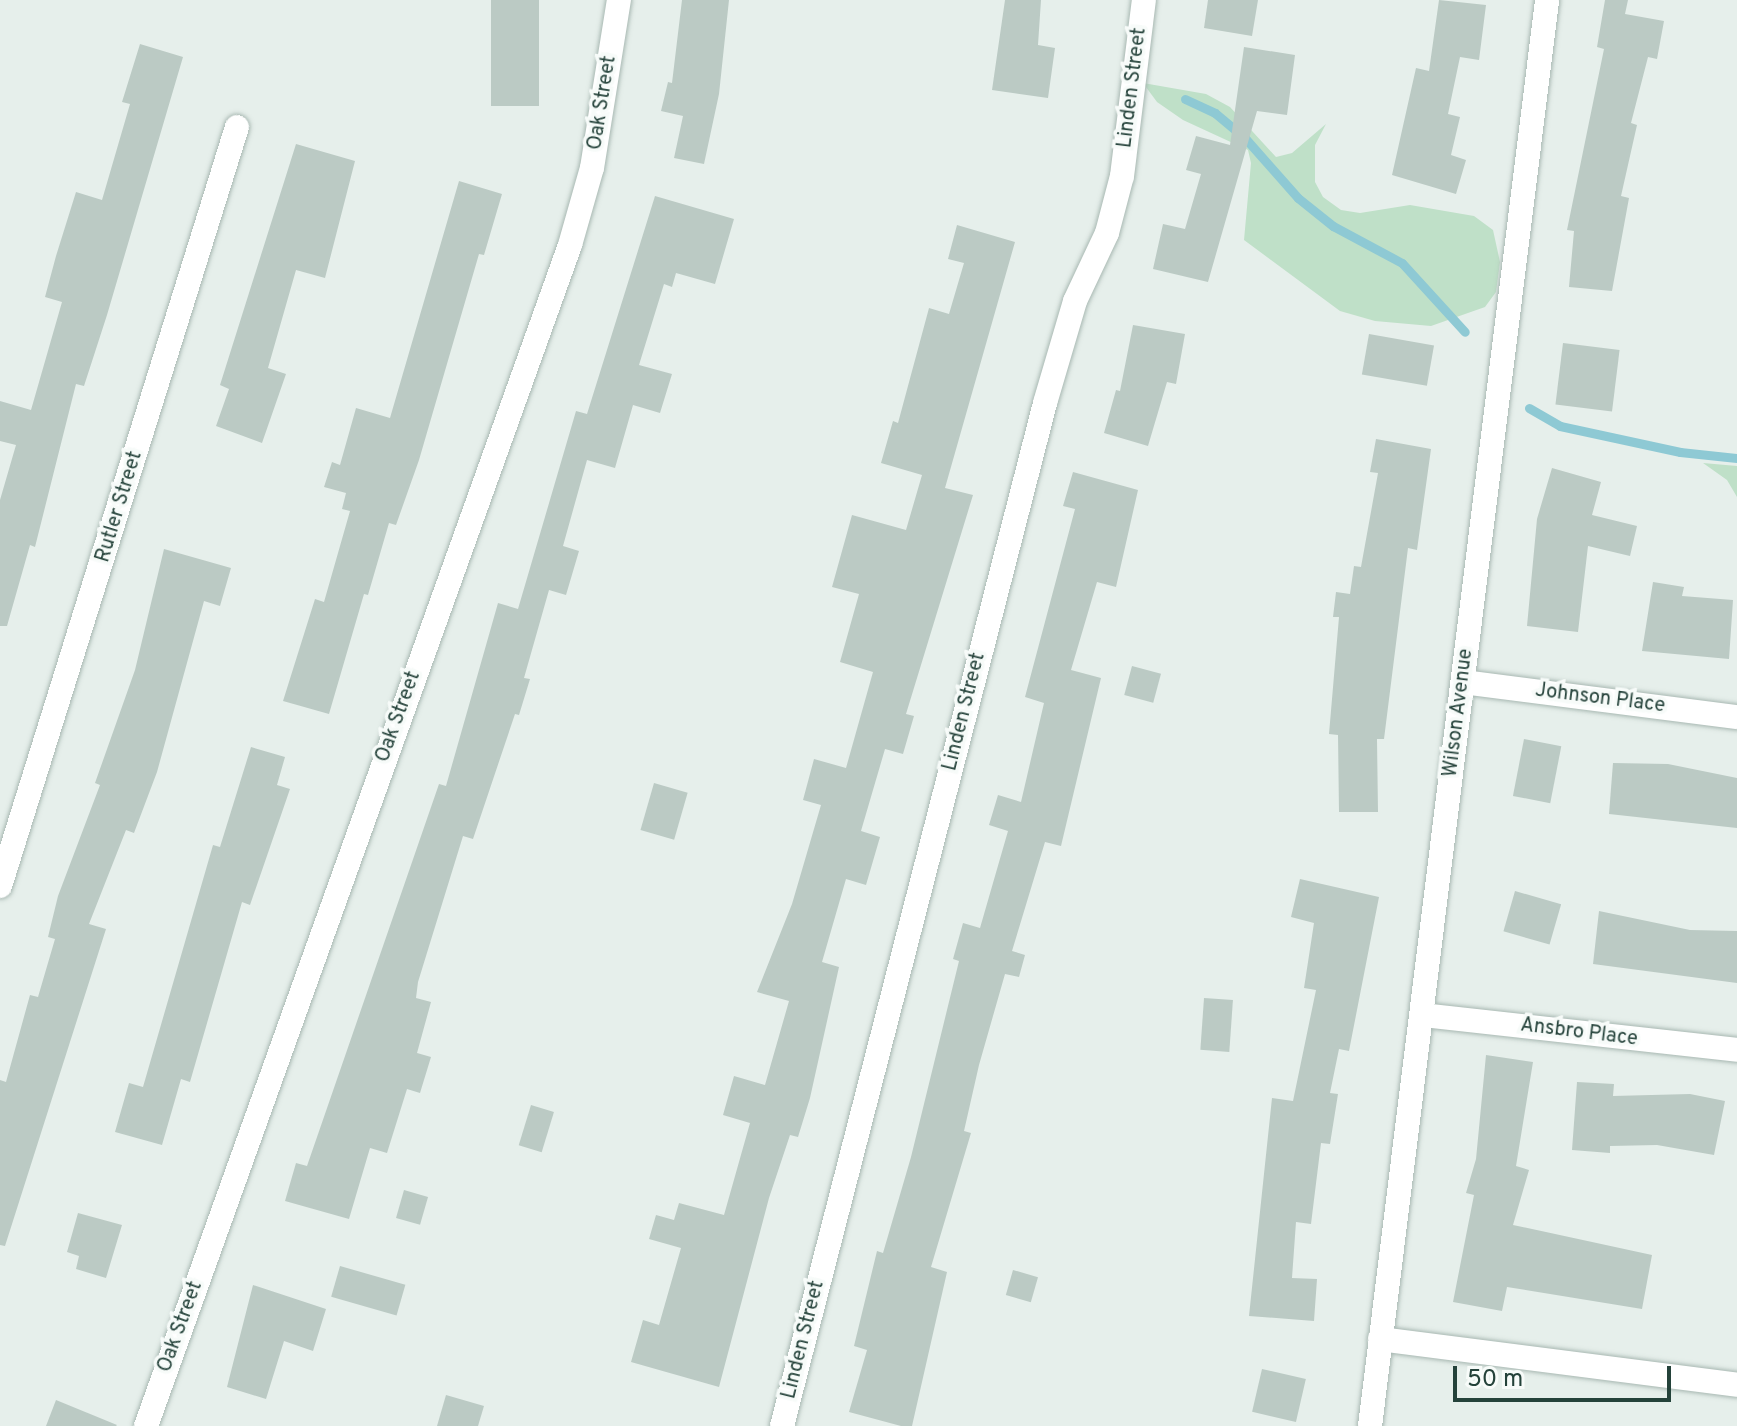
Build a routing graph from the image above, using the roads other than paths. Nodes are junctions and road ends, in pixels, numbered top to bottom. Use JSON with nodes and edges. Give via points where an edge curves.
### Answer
{"nodes":[{"id":1,"x":619,"y":0,"type":"edge"},
{"id":2,"x":1144,"y":0,"type":"edge"},
{"id":3,"x":1547,"y":0,"type":"edge"},
{"id":4,"x":237,"y":127,"type":"dead end"},
{"id":5,"x":1463,"y":682,"type":"junction"},
{"id":6,"x":1737,"y":717,"type":"edge"},
{"id":7,"x":0,"y":886,"type":"edge"},
{"id":8,"x":1422,"y":1015,"type":"junction"},
{"id":9,"x":1737,"y":1050,"type":"edge"},
{"id":10,"x":1380,"y":1339,"type":"junction"},
{"id":11,"x":1737,"y":1385,"type":"edge"},
{"id":12,"x":146,"y":1426,"type":"edge"},
{"id":13,"x":782,"y":1426,"type":"edge"},
{"id":14,"x":1370,"y":1426,"type":"edge"}],
"edges":[{"from":1,"to":12,"type":"street","name":"Oak Street","via":[[592,168],[570,245]]},
{"from":2,"to":13,"type":"street","name":"Linden Street","via":[[1122,176],[1107,233],[1075,301],[1045,403]]},
{"from":3,"to":5,"type":"street","name":"Wilson Avenue"},
{"from":4,"to":7,"type":"street","name":"Rutler Street"},
{"from":5,"to":6,"type":"street","name":"Johnson Place"},
{"from":5,"to":8,"type":"street","name":"Wilson Avenue"},
{"from":8,"to":9,"type":"street","name":"Ansbro Place"},
{"from":8,"to":10,"type":"street","name":"Wilson Avenue"},
{"from":10,"to":11,"type":"street"},
{"from":10,"to":14,"type":"street","name":"Wilson Avenue"}]}
